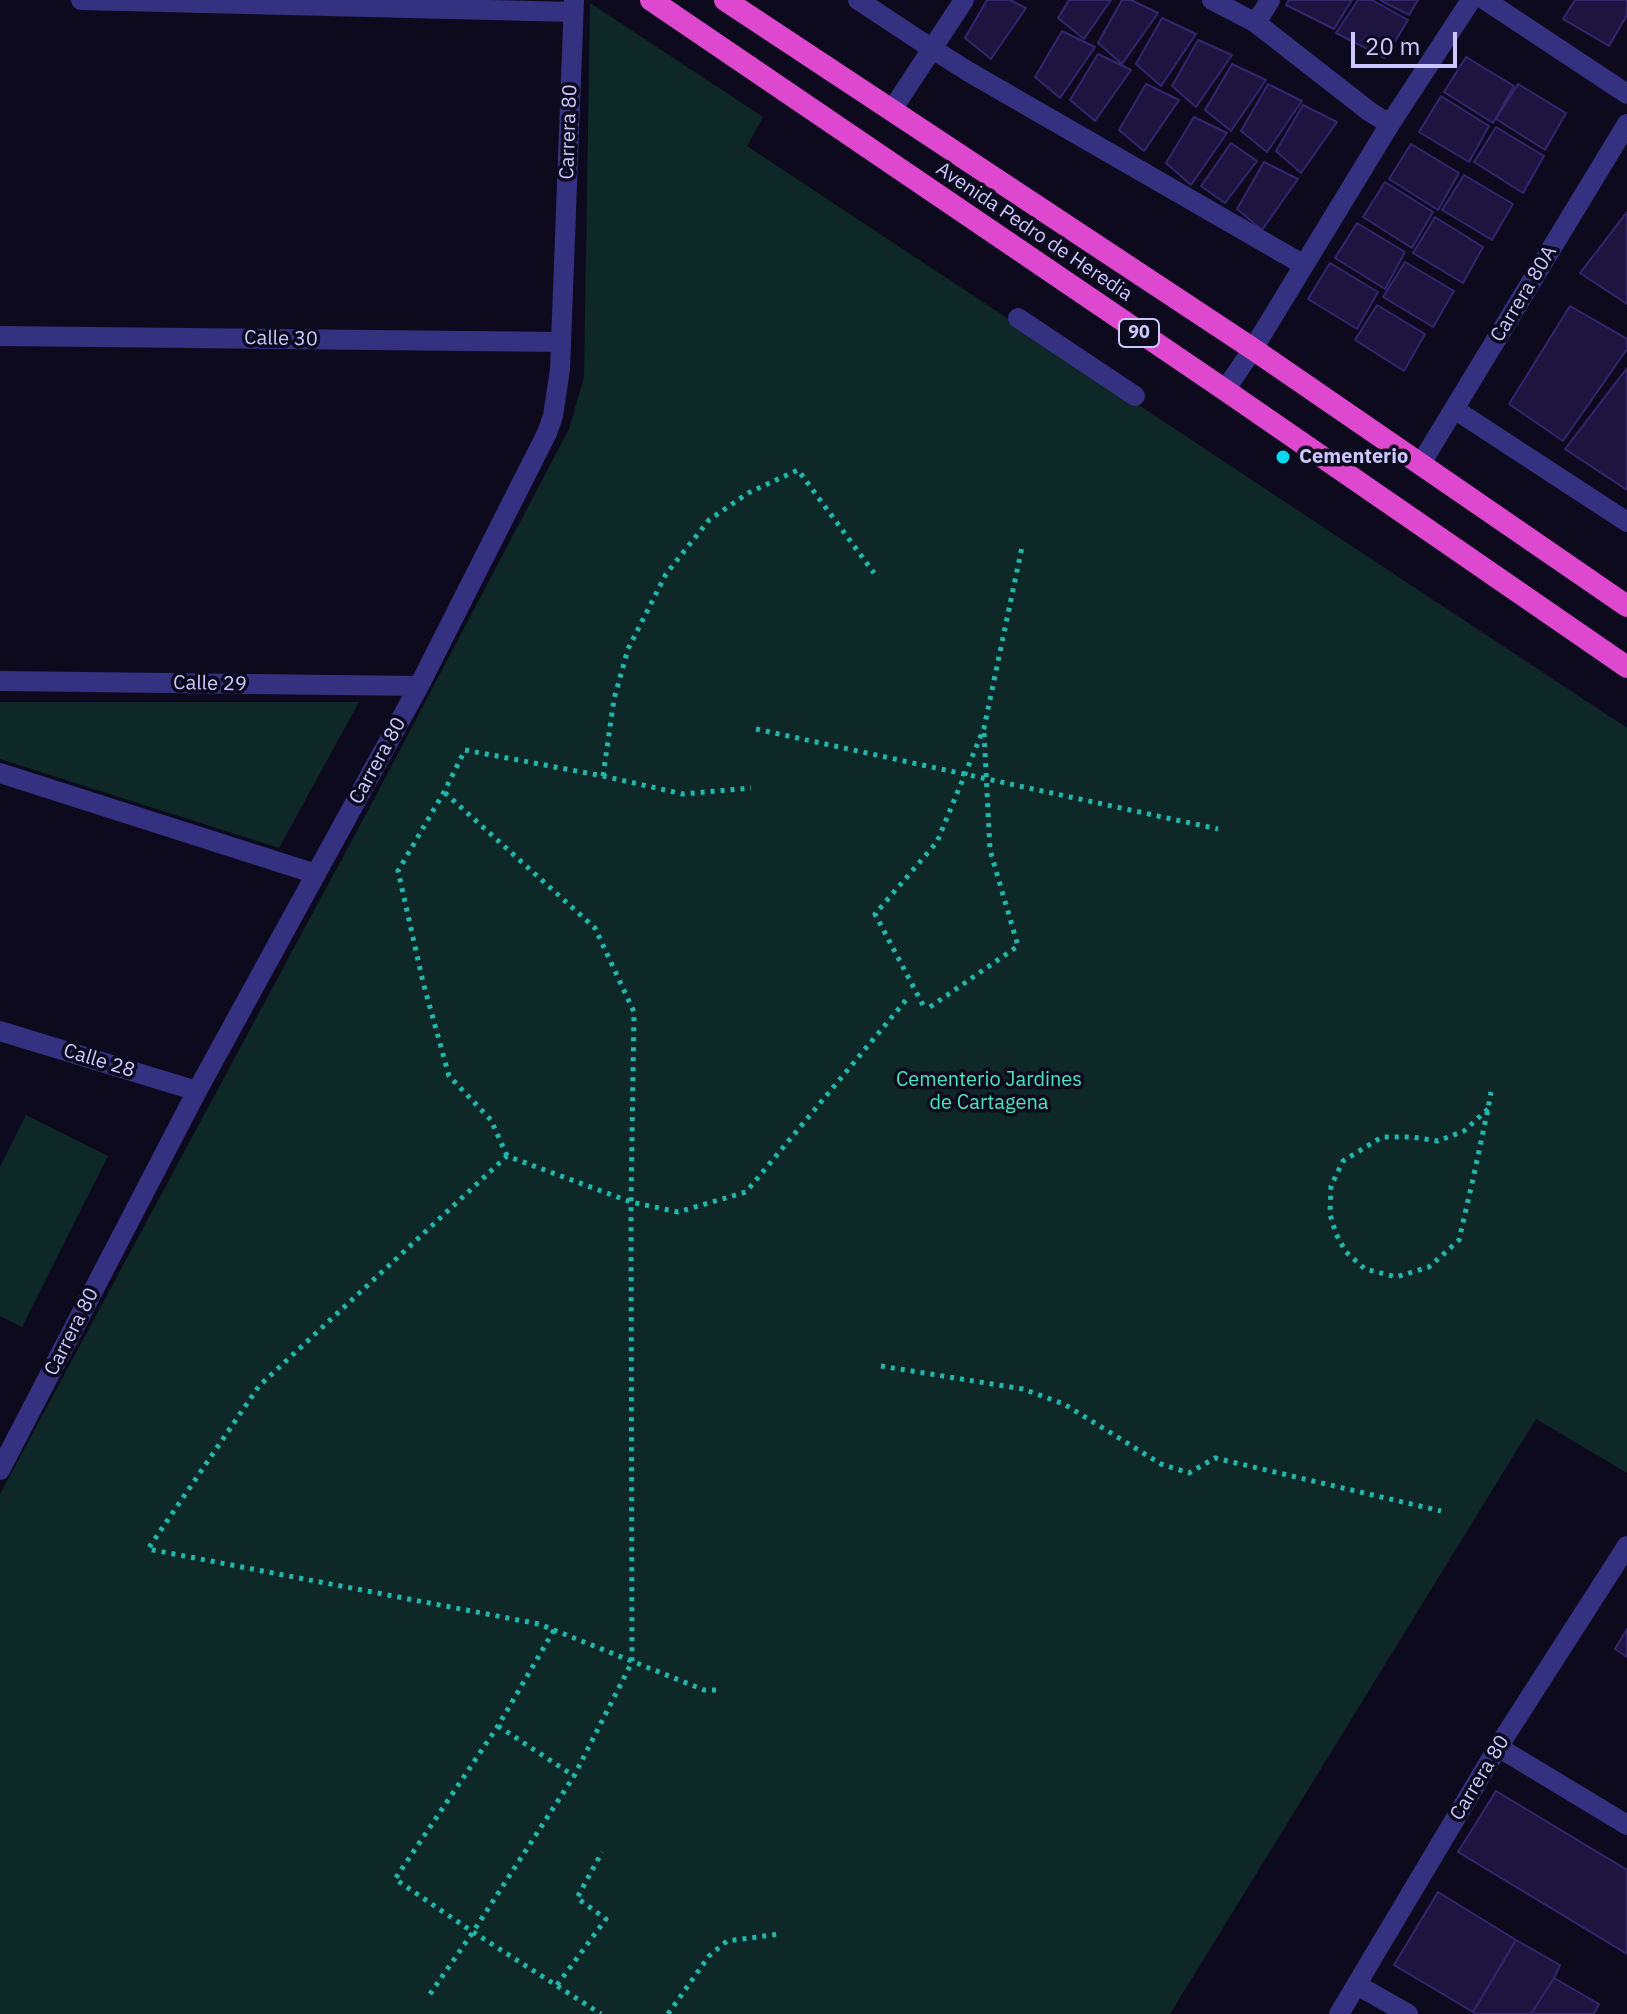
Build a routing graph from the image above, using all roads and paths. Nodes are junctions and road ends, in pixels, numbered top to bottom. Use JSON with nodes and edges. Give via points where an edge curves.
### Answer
{"nodes":[{"id":1,"x":81,"y":0,"type":"edge"},
{"id":2,"x":651,"y":0,"type":"edge"},
{"id":3,"x":725,"y":0,"type":"edge"},
{"id":4,"x":858,"y":0,"type":"edge"},
{"id":5,"x":964,"y":0,"type":"edge"},
{"id":6,"x":1212,"y":0,"type":"edge"},
{"id":7,"x":1270,"y":0,"type":"edge"},
{"id":8,"x":1471,"y":0,"type":"edge"},
{"id":9,"x":1485,"y":0,"type":"edge"},
{"id":10,"x":574,"y":6,"type":"edge"},
{"id":11,"x":1256,"y":23,"type":"junction"},
{"id":12,"x":931,"y":48,"type":"junction"},
{"id":13,"x":1627,"y":94,"type":"edge"},
{"id":14,"x":892,"y":110,"type":"junction"},
{"id":15,"x":1390,"y":124,"type":"junction"},
{"id":16,"x":1627,"y":124,"type":"edge"},
{"id":17,"x":1304,"y":265,"type":"junction"},
{"id":18,"x":1018,"y":318,"type":"dead end"},
{"id":19,"x":0,"y":336,"type":"edge"},
{"id":20,"x":561,"y":342,"type":"junction"},
{"id":21,"x":1253,"y":349,"type":"junction"},
{"id":22,"x":1225,"y":390,"type":"junction"},
{"id":23,"x":1135,"y":396,"type":"dead end"},
{"id":24,"x":1454,"y":409,"type":"junction"},
{"id":25,"x":1420,"y":465,"type":"junction"},
{"id":26,"x":1627,"y":522,"type":"edge"},
{"id":27,"x":1022,"y":547,"type":"dead end"},
{"id":28,"x":874,"y":573,"type":"dead end"},
{"id":29,"x":1627,"y":606,"type":"edge"},
{"id":30,"x":1627,"y":667,"type":"edge"},
{"id":31,"x":0,"y":681,"type":"edge"},
{"id":32,"x":419,"y":686,"type":"junction"},
{"id":33,"x":984,"y":728,"type":"junction"},
{"id":34,"x":756,"y":729,"type":"dead end"},
{"id":35,"x":0,"y":773,"type":"edge"},
{"id":36,"x":966,"y":774,"type":"junction"},
{"id":37,"x":603,"y":776,"type":"junction"},
{"id":38,"x":986,"y":778,"type":"junction"},
{"id":39,"x":751,"y":788,"type":"dead end"},
{"id":40,"x":444,"y":792,"type":"junction"},
{"id":41,"x":1218,"y":829,"type":"dead end"},
{"id":42,"x":316,"y":874,"type":"junction"},
{"id":43,"x":906,"y":1000,"type":"dead end"},
{"id":44,"x":0,"y":1031,"type":"edge"},
{"id":45,"x":197,"y":1091,"type":"junction"},
{"id":46,"x":1491,"y":1092,"type":"dead end"},
{"id":47,"x":1488,"y":1109,"type":"junction"},
{"id":48,"x":507,"y":1156,"type":"junction"},
{"id":49,"x":631,"y":1202,"type":"junction"},
{"id":50,"x":881,"y":1366,"type":"dead end"},
{"id":51,"x":0,"y":1470,"type":"edge"},
{"id":52,"x":1441,"y":1511,"type":"dead end"},
{"id":53,"x":1627,"y":1546,"type":"edge"},
{"id":54,"x":554,"y":1630,"type":"junction"},
{"id":55,"x":632,"y":1662,"type":"junction"},
{"id":56,"x":716,"y":1690,"type":"dead end"},
{"id":57,"x":498,"y":1726,"type":"junction"},
{"id":58,"x":1498,"y":1747,"type":"junction"},
{"id":59,"x":574,"y":1776,"type":"junction"},
{"id":60,"x":1627,"y":1825,"type":"edge"},
{"id":61,"x":602,"y":1852,"type":"dead end"},
{"id":62,"x":473,"y":1932,"type":"junction"},
{"id":63,"x":780,"y":1934,"type":"dead end"},
{"id":64,"x":557,"y":1985,"type":"junction"},
{"id":65,"x":1357,"y":1985,"type":"junction"},
{"id":66,"x":430,"y":1994,"type":"dead end"},
{"id":67,"x":601,"y":2014,"type":"edge"},
{"id":68,"x":668,"y":2014,"type":"edge"},
{"id":69,"x":1339,"y":2014,"type":"edge"},
{"id":70,"x":1408,"y":2014,"type":"edge"}],
"edges":[{"from":1,"to":10,"type":"street"},
{"from":2,"to":22,"type":"highway","name":"Avenida Pedro de Heredia","number":"90"},
{"from":3,"to":14,"type":"highway","name":"Avenida Pedro de Heredia","number":"90"},
{"from":4,"to":12,"type":"street"},
{"from":5,"to":12,"type":"street"},
{"from":6,"to":11,"type":"street"},
{"from":7,"to":11,"type":"street"},
{"from":8,"to":15,"type":"street"},
{"from":9,"to":13,"type":"street"},
{"from":10,"to":20,"type":"street","name":"Carrera 80"},
{"from":11,"to":15,"type":"street"},
{"from":12,"to":14,"type":"street"},
{"from":12,"to":17,"type":"street"},
{"from":14,"to":21,"type":"highway","name":"Avenida Pedro de Heredia","number":"90"},
{"from":15,"to":17,"type":"street"},
{"from":16,"to":24,"type":"street","name":"Carrera 80A"},
{"from":17,"to":21,"type":"street"},
{"from":18,"to":23,"type":"street"},
{"from":19,"to":20,"type":"street","name":"Calle 30"},
{"from":20,"to":32,"type":"street","name":"Carrera 80","via":[[547,433]]},
{"from":21,"to":22,"type":"street"},
{"from":21,"to":25,"type":"highway","name":"Avenida Pedro de Heredia","number":"90"},
{"from":22,"to":30,"type":"highway","name":"Avenida Pedro de Heredia","number":"90"},
{"from":24,"to":25,"type":"street","name":"Carrera 80A"},
{"from":24,"to":26,"type":"street"},
{"from":25,"to":29,"type":"highway","name":"Avenida Pedro de Heredia","number":"90"},
{"from":27,"to":33,"type":"path"},
{"from":28,"to":37,"type":"path","via":[[798,470],[748,493],[709,520],[666,574],[628,649],[614,699]]},
{"from":31,"to":32,"type":"street","name":"Calle 29"},
{"from":32,"to":42,"type":"street","name":"Carrera 80"},
{"from":33,"to":36,"type":"path"},
{"from":33,"to":38,"type":"path"},
{"from":34,"to":36,"type":"path"},
{"from":35,"to":42,"type":"street"},
{"from":36,"to":38,"type":"path"},
{"from":36,"to":38,"type":"path","via":[[937,842],[875,914],[926,1006],[1018,946],[990,850]]},
{"from":37,"to":39,"type":"path","via":[[683,794]]},
{"from":37,"to":40,"type":"path","via":[[465,750]]},
{"from":38,"to":41,"type":"path"},
{"from":40,"to":48,"type":"path","via":[[398,871],[449,1076],[491,1120]]},
{"from":40,"to":49,"type":"path","via":[[595,928],[634,1012]]},
{"from":42,"to":45,"type":"street","name":"Carrera 80"},
{"from":43,"to":49,"type":"path","via":[[746,1192],[678,1212]]},
{"from":44,"to":45,"type":"street","name":"Calle 28"},
{"from":45,"to":51,"type":"street","name":"Carrera 80"},
{"from":46,"to":47,"type":"path"},
{"from":47,"to":47,"type":"path","via":[[1459,1240],[1429,1267],[1396,1277],[1365,1269],[1346,1252],[1330,1214],[1331,1186],[1343,1161],[1382,1137],[1438,1141],[1464,1131]]},
{"from":48,"to":49,"type":"path"},
{"from":48,"to":54,"type":"path","via":[[259,1386],[148,1549]]},
{"from":49,"to":55,"type":"path"},
{"from":50,"to":52,"type":"path","via":[[1023,1389],[1064,1404],[1161,1464],[1189,1473],[1215,1458]]},
{"from":53,"to":58,"type":"street","name":"Carrera 80"},
{"from":54,"to":55,"type":"path"},
{"from":54,"to":57,"type":"path"},
{"from":55,"to":56,"type":"path"},
{"from":55,"to":59,"type":"path"},
{"from":57,"to":59,"type":"path"},
{"from":57,"to":62,"type":"path","via":[[395,1879]]},
{"from":58,"to":60,"type":"street"},
{"from":58,"to":65,"type":"street","name":"Carrera 80"},
{"from":59,"to":62,"type":"path"},
{"from":61,"to":64,"type":"path","via":[[577,1898],[606,1919]]},
{"from":62,"to":64,"type":"path"},
{"from":62,"to":66,"type":"path"},
{"from":63,"to":68,"type":"path","via":[[727,1941],[709,1956]]},
{"from":64,"to":67,"type":"path"},
{"from":65,"to":69,"type":"street","name":"Carrera 80"},
{"from":65,"to":70,"type":"street"}]}
